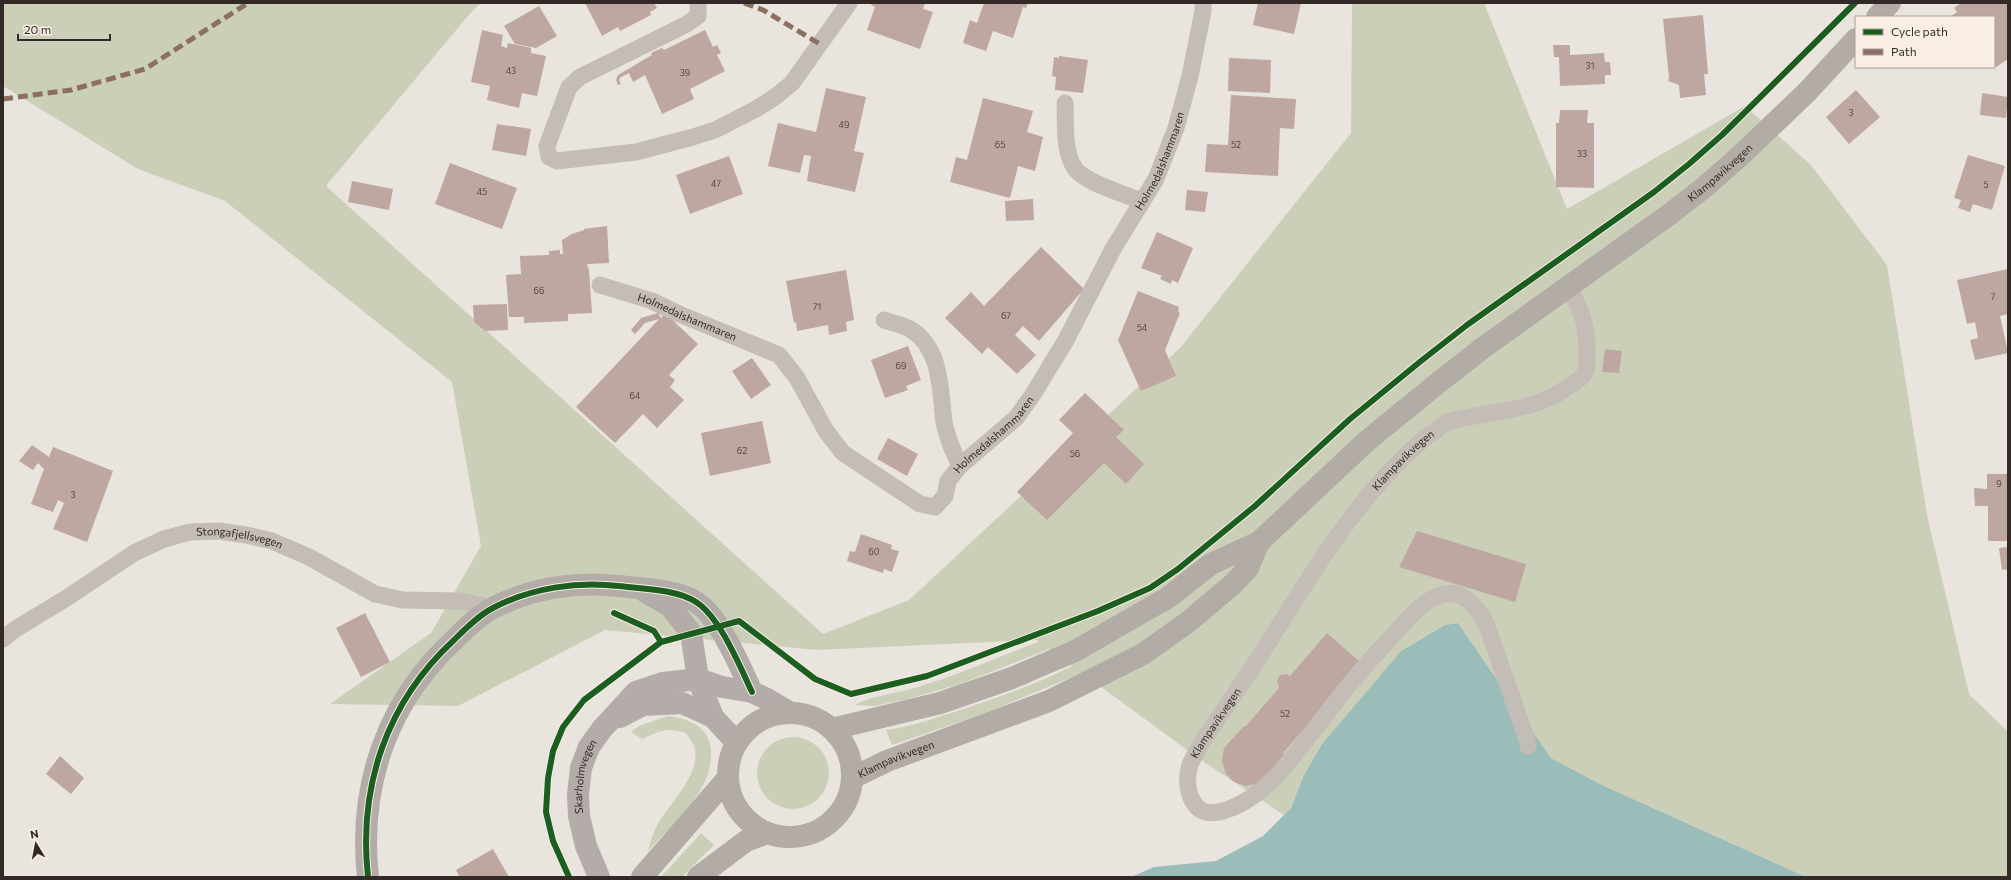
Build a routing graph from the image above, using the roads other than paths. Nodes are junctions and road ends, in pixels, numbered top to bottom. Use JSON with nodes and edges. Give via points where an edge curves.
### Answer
{"nodes":[{"id":1,"x":698,"y":3,"type":"edge"},
{"id":2,"x":849,"y":3,"type":"edge"},
{"id":3,"x":1203,"y":3,"type":"edge"},
{"id":4,"x":1890,"y":3,"type":"edge"},
{"id":5,"x":1878,"y":16,"type":"edge"},
{"id":6,"x":1855,"y":40,"type":"edge"},
{"id":7,"x":1065,"y":104,"type":"dead end"},
{"id":8,"x":1142,"y":201,"type":"junction"},
{"id":9,"x":600,"y":285,"type":"dead end"},
{"id":10,"x":1569,"y":287,"type":"junction"},
{"id":11,"x":884,"y":320,"type":"dead end"},
{"id":12,"x":960,"y":466,"type":"junction"},
{"id":13,"x":1259,"y":542,"type":"junction"},
{"id":14,"x":639,"y":589,"type":"junction"},
{"id":15,"x":492,"y":608,"type":"junction"},
{"id":16,"x":3,"y":639,"type":"edge"},
{"id":17,"x":698,"y":679,"type":"junction"},
{"id":18,"x":752,"y":692,"type":"junction"},
{"id":19,"x":789,"y":712,"type":"junction"},
{"id":20,"x":713,"y":717,"type":"junction"},
{"id":21,"x":605,"y":726,"type":"junction"},
{"id":22,"x":832,"y":729,"type":"junction"},
{"id":23,"x":736,"y":742,"type":"junction"},
{"id":24,"x":1528,"y":746,"type":"dead end"},
{"id":25,"x":852,"y":778,"type":"junction"},
{"id":26,"x":727,"y":780,"type":"junction"},
{"id":27,"x":767,"y":833,"type":"junction"},
{"id":28,"x":647,"y":870,"type":"edge"},
{"id":29,"x":368,"y":877,"type":"edge"},
{"id":30,"x":599,"y":877,"type":"edge"},
{"id":31,"x":698,"y":877,"type":"edge"}],
"edges":[{"from":1,"to":2,"type":"lane","via":[[698,16],[687,24],[580,77],[569,88],[547,146],[549,157],[557,161],[636,152],[722,127],[756,109],[792,83]]},
{"from":3,"to":8,"type":"lane","name":"Holmedalshammaren","via":[[1190,76],[1176,128],[1156,179]]},
{"from":4,"to":5,"type":"main road"},
{"from":6,"to":10,"type":"main road","name":"Klampavikvegen","via":[[1807,92],[1706,186]]},
{"from":7,"to":8,"type":"lane","via":[[1066,140],[1074,168],[1085,177]]},
{"from":8,"to":12,"type":"lane","name":"Holmedalshammaren","via":[[1113,249],[1066,340],[1032,396],[1016,418]]},
{"from":9,"to":12,"type":"lane","name":"Holmedalshammaren","via":[[652,301],[779,355],[797,378],[826,431],[844,453],[920,504],[935,507],[945,496],[948,481]]},
{"from":10,"to":13,"type":"main road","name":"Klampavikvegen","via":[[1484,348],[1368,440]]},
{"from":10,"to":24,"type":"lane","name":"Klampavikvegen","via":[[1585,323],[1585,374],[1560,394],[1540,402],[1518,409],[1448,422],[1422,439],[1389,473],[1360,505],[1319,560],[1256,663],[1201,744],[1190,766],[1189,792],[1192,802],[1198,809],[1207,813],[1232,809],[1250,797],[1293,759],[1375,654],[1416,611],[1438,595],[1451,593],[1468,600],[1478,609],[1486,623]]},
{"from":11,"to":12,"type":"lane","via":[[911,330],[924,342],[932,356],[942,392],[948,439]]},
{"from":13,"to":22,"type":"main road","name":"Klampavikvegen","via":[[1211,564],[1169,597],[1075,651],[1012,678],[940,704]]},
{"from":13,"to":25,"type":"main road","name":"Klampavikvegen","via":[[1248,568],[1233,584],[1188,622],[1143,654],[1049,701],[887,761]]},
{"from":14,"to":15,"type":"street","via":[[604,584],[573,585],[521,596]]},
{"from":14,"to":17,"type":"street","via":[[670,606],[691,633]]},
{"from":14,"to":18,"type":"street","via":[[681,594],[697,602],[718,625]]},
{"from":15,"to":16,"type":"lane","name":"Stongafjellsvegen","via":[[461,600],[403,600],[375,594],[309,557],[272,541],[246,534],[190,532],[164,539],[134,553]]},
{"from":15,"to":29,"type":"street","via":[[433,658],[400,706],[386,734],[368,801]]},
{"from":17,"to":18,"type":"street","name":"Skarholmvegen","via":[[722,687]]},
{"from":17,"to":20,"type":"street"},
{"from":17,"to":21,"type":"street","name":"Skarholmvegen","via":[[663,683],[636,692]]},
{"from":18,"to":19,"type":"street","name":"Skarholmvegen"},
{"from":19,"to":22,"type":"main road","via":[[812,717]]},
{"from":19,"to":23,"type":"main road","via":[[759,720]]},
{"from":20,"to":21,"type":"street","name":"Skarholmvegen","via":[[682,703],[643,705]]},
{"from":20,"to":23,"type":"street","name":"Skarholmvegen"},
{"from":21,"to":30,"type":"street","name":"Skarholmvegen","via":[[588,747],[581,768],[578,794],[579,816],[586,846]]},
{"from":22,"to":25,"type":"main road","via":[[848,754]]},
{"from":23,"to":26,"type":"main road","via":[[729,760]]},
{"from":25,"to":27,"type":"main road","via":[[844,806],[835,818],[823,827],[810,834],[796,837],[781,837]]},
{"from":26,"to":27,"type":"main road","via":[[739,812]]},
{"from":26,"to":28,"type":"main road"},
{"from":27,"to":31,"type":"main road","via":[[746,841]]}]}
